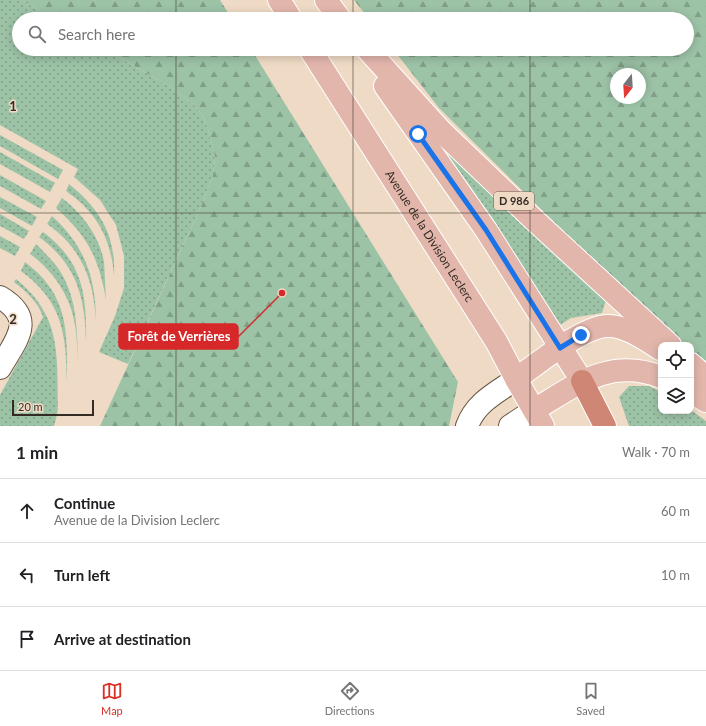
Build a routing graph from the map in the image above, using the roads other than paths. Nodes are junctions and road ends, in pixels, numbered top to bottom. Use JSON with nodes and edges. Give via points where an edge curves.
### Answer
{"nodes":[{"id":1,"x":279,"y":0,"type":"edge"},
{"id":2,"x":326,"y":0,"type":"edge"},
{"id":3,"x":287,"y":12,"type":"edge"},
{"id":4,"x":335,"y":12,"type":"edge"},
{"id":5,"x":314,"y":56,"type":"edge"},
{"id":6,"x":365,"y":56,"type":"edge"},
{"id":7,"x":373,"y":56,"type":"edge"},
{"id":8,"x":7,"y":302,"type":"edge"},
{"id":9,"x":667,"y":342,"type":"edge"},
{"id":10,"x":658,"y":347,"type":"edge"},
{"id":11,"x":560,"y":348,"type":"junction"},
{"id":12,"x":0,"y":368,"type":"edge"},
{"id":13,"x":658,"y":376,"type":"edge"},
{"id":14,"x":697,"y":376,"type":"edge"},
{"id":15,"x":516,"y":379,"type":"junction"},
{"id":16,"x":582,"y":381,"type":"junction"},
{"id":17,"x":706,"y":401,"type":"edge"},
{"id":18,"x":539,"y":418,"type":"edge"},
{"id":19,"x":467,"y":426,"type":"edge"},
{"id":20,"x":510,"y":426,"type":"edge"},
{"id":21,"x":605,"y":426,"type":"edge"}],
"edges":[{"from":1,"to":3,"type":"main road"},
{"from":2,"to":4,"type":"main road"},
{"from":5,"to":15,"type":"main road","name":"Avenue de la Division Leclerc","via":[[496,341]]},
{"from":6,"to":11,"type":"main road","via":[[486,230]]},
{"from":7,"to":9,"type":"main road","number":"D 986","via":[[442,132]]},
{"from":8,"to":12,"type":"street","via":[[21,320],[17,338]]},
{"from":10,"to":11,"type":"main road","via":[[637,335],[608,326],[594,329]]},
{"from":11,"to":15,"type":"main road"},
{"from":11,"to":16,"type":"main road"},
{"from":13,"to":16,"type":"main road","via":[[622,369],[604,372]]},
{"from":14,"to":17,"type":"main road"},
{"from":15,"to":18,"type":"main road","name":"Avenue de la Division Leclerc"},
{"from":15,"to":19,"type":"street","via":[[478,406]]},
{"from":16,"to":18,"type":"main road"},
{"from":16,"to":21,"type":"highway"},
{"from":18,"to":20,"type":"street"}]}
